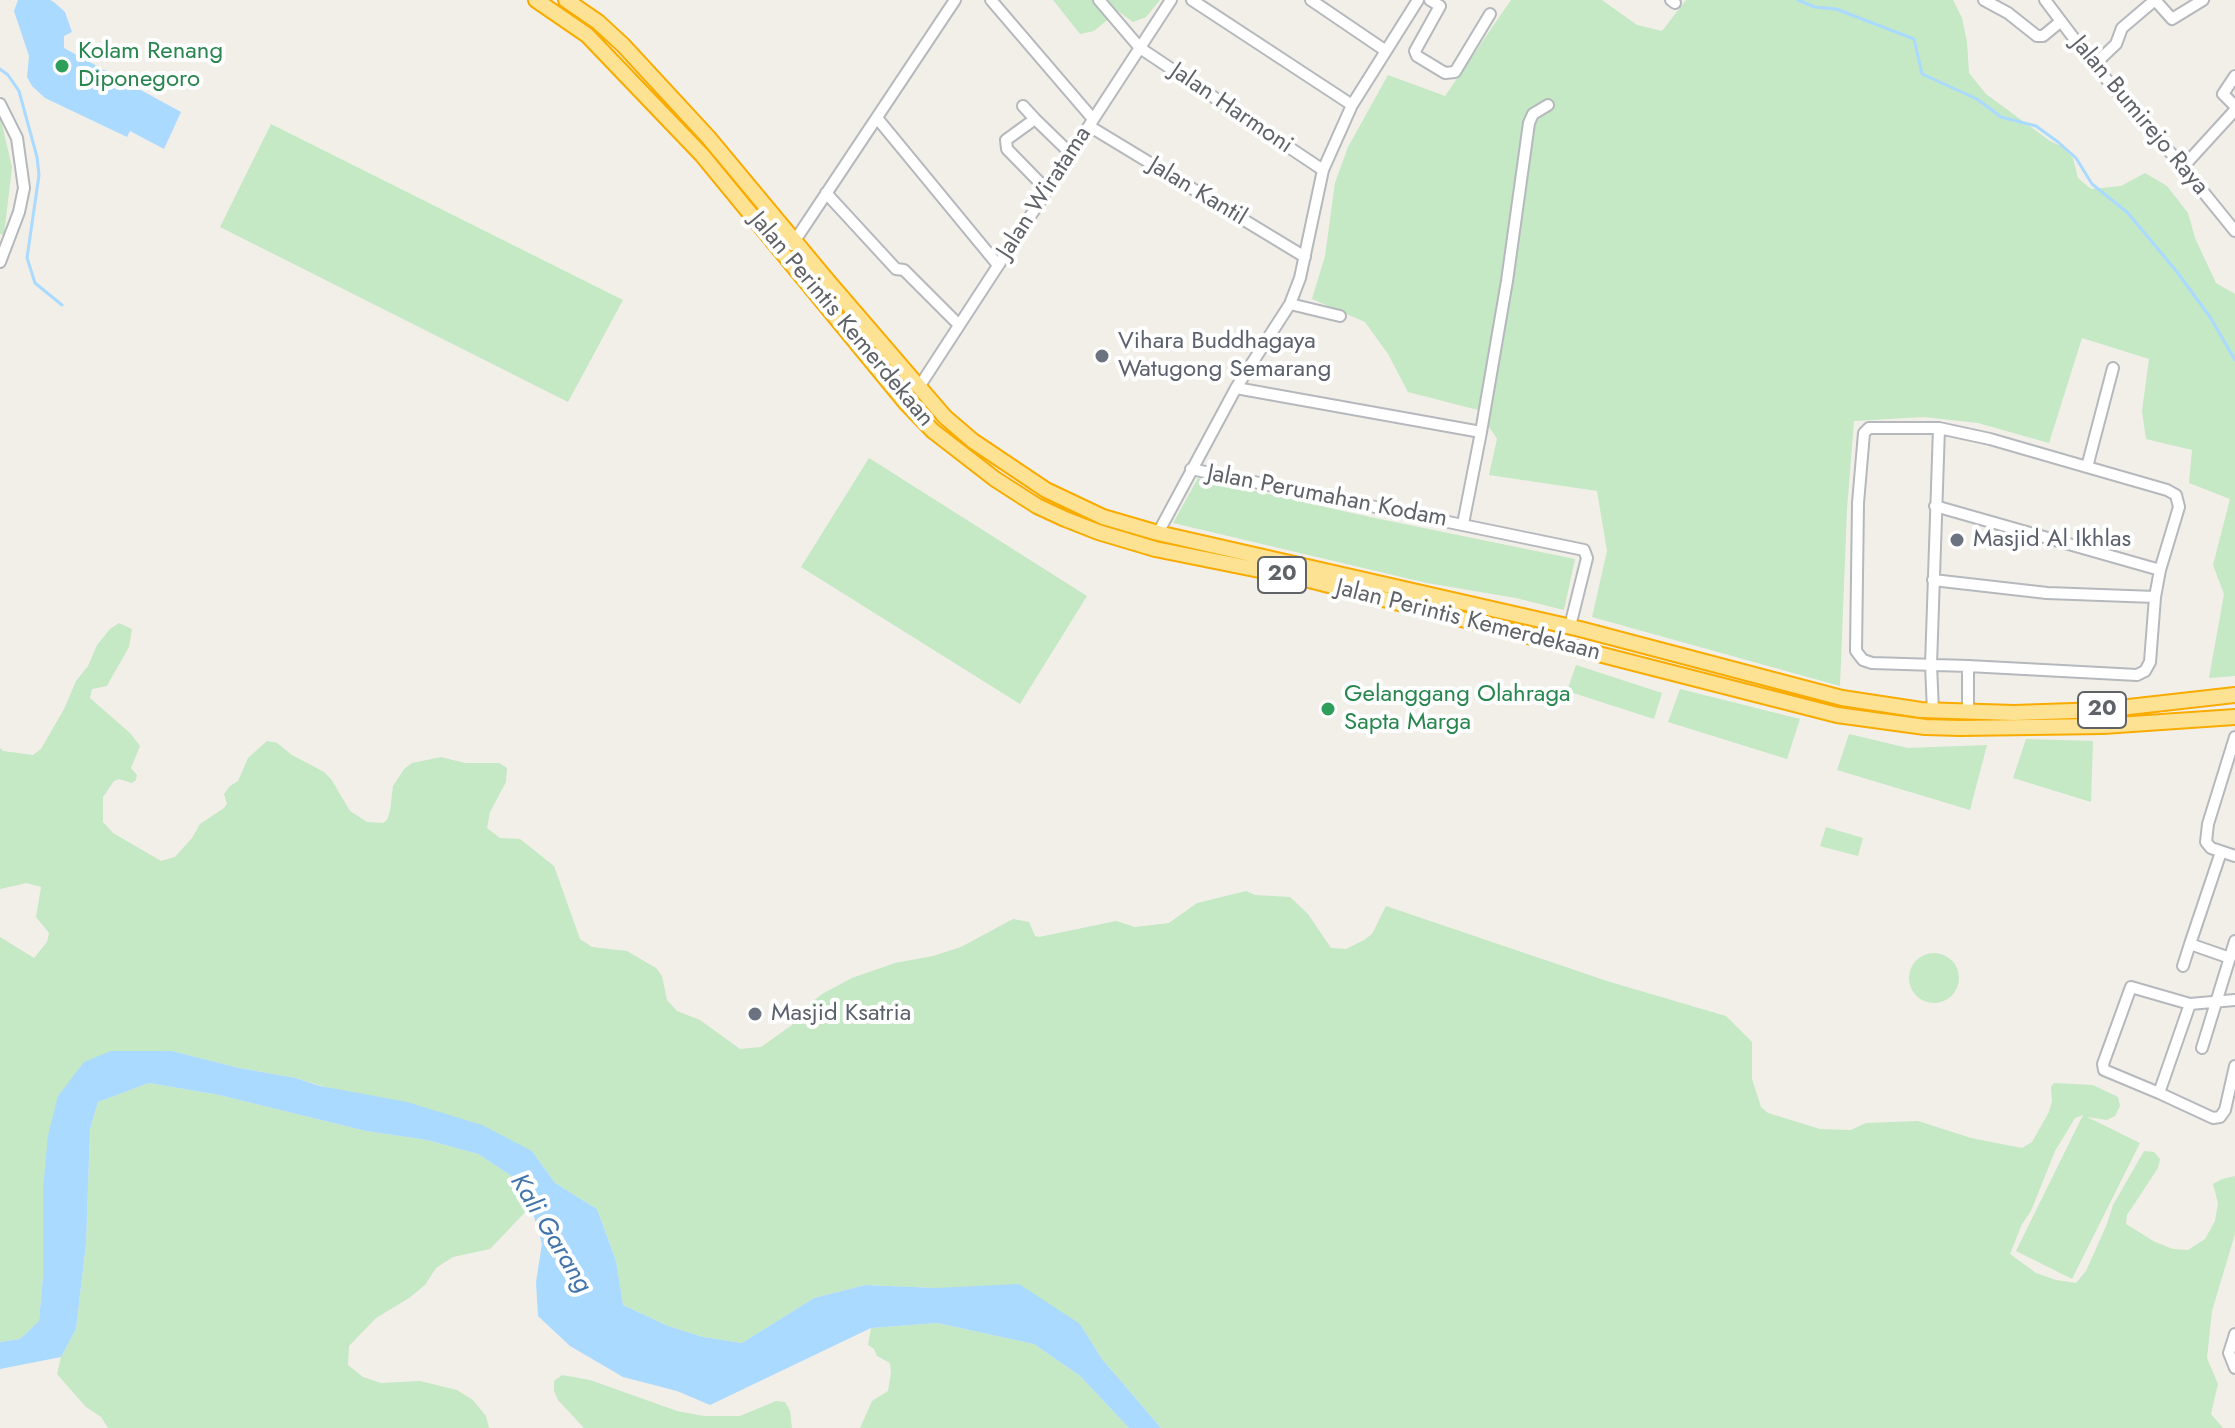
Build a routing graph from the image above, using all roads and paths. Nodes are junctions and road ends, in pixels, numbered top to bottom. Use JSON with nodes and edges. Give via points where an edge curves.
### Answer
{"nodes":[{"id":1,"x":536,"y":0,"type":"edge"},
{"id":2,"x":566,"y":0,"type":"edge"},
{"id":3,"x":955,"y":0,"type":"edge"},
{"id":4,"x":991,"y":0,"type":"edge"},
{"id":5,"x":1099,"y":0,"type":"edge"},
{"id":6,"x":1171,"y":0,"type":"edge"},
{"id":7,"x":1192,"y":0,"type":"edge"},
{"id":8,"x":1311,"y":0,"type":"edge"},
{"id":9,"x":1418,"y":0,"type":"edge"},
{"id":10,"x":1984,"y":0,"type":"edge"},
{"id":11,"x":2045,"y":0,"type":"edge"},
{"id":12,"x":2155,"y":0,"type":"edge"},
{"id":13,"x":2203,"y":0,"type":"edge"},
{"id":14,"x":1438,"y":2,"type":"edge"},
{"id":15,"x":1490,"y":14,"type":"dead end"},
{"id":16,"x":2060,"y":22,"type":"junction"},
{"id":17,"x":1140,"y":48,"type":"junction"},
{"id":18,"x":1386,"y":51,"type":"junction"},
{"id":19,"x":2094,"y":65,"type":"junction"},
{"id":20,"x":2235,"y":76,"type":"edge"},
{"id":21,"x":0,"y":104,"type":"edge"},
{"id":22,"x":1352,"y":105,"type":"junction"},
{"id":23,"x":1548,"y":105,"type":"dead end"},
{"id":24,"x":1023,"y":106,"type":"dead end"},
{"id":25,"x":2235,"y":108,"type":"edge"},
{"id":26,"x":877,"y":118,"type":"junction"},
{"id":27,"x":1035,"y":119,"type":"junction"},
{"id":28,"x":1091,"y":122,"type":"junction"},
{"id":29,"x":1070,"y":153,"type":"junction"},
{"id":30,"x":2183,"y":167,"type":"junction"},
{"id":31,"x":1323,"y":170,"type":"junction"},
{"id":32,"x":1046,"y":189,"type":"junction"},
{"id":33,"x":826,"y":193,"type":"junction"},
{"id":34,"x":2235,"y":231,"type":"edge"},
{"id":35,"x":3,"y":241,"type":"edge"},
{"id":36,"x":790,"y":247,"type":"junction"},
{"id":37,"x":1305,"y":257,"type":"junction"},
{"id":38,"x":0,"y":262,"type":"edge"},
{"id":39,"x":998,"y":265,"type":"junction"},
{"id":40,"x":1290,"y":304,"type":"junction"},
{"id":41,"x":1340,"y":316,"type":"dead end"},
{"id":42,"x":959,"y":325,"type":"junction"},
{"id":43,"x":2113,"y":368,"type":"dead end"},
{"id":44,"x":919,"y":387,"type":"junction"},
{"id":45,"x":1236,"y":388,"type":"junction"},
{"id":46,"x":1939,"y":428,"type":"junction"},
{"id":47,"x":1481,"y":432,"type":"junction"},
{"id":48,"x":2087,"y":467,"type":"junction"},
{"id":49,"x":1191,"y":469,"type":"junction"},
{"id":50,"x":1935,"y":506,"type":"junction"},
{"id":51,"x":1463,"y":524,"type":"junction"},
{"id":52,"x":1158,"y":533,"type":"junction"},
{"id":53,"x":2160,"y":570,"type":"junction"},
{"id":54,"x":1332,"y":579,"type":"junction"},
{"id":55,"x":1933,"y":580,"type":"junction"},
{"id":56,"x":2155,"y":597,"type":"junction"},
{"id":57,"x":1570,"y":626,"type":"junction"},
{"id":58,"x":1931,"y":665,"type":"junction"},
{"id":59,"x":1968,"y":666,"type":"junction"},
{"id":60,"x":2235,"y":695,"type":"edge"},
{"id":61,"x":1933,"y":711,"type":"junction"},
{"id":62,"x":1968,"y":712,"type":"junction"},
{"id":63,"x":2235,"y":717,"type":"edge"},
{"id":64,"x":1968,"y":728,"type":"junction"},
{"id":65,"x":2235,"y":737,"type":"edge"},
{"id":66,"x":2221,"y":852,"type":"junction"},
{"id":67,"x":2235,"y":856,"type":"edge"},
{"id":68,"x":2235,"y":941,"type":"edge"},
{"id":69,"x":2190,"y":944,"type":"junction"},
{"id":70,"x":2230,"y":958,"type":"junction"},
{"id":71,"x":2183,"y":966,"type":"dead end"},
{"id":72,"x":2235,"y":1000,"type":"edge"},
{"id":73,"x":2214,"y":1003,"type":"junction"},
{"id":74,"x":2190,"y":1004,"type":"junction"},
{"id":75,"x":2202,"y":1048,"type":"dead end"},
{"id":76,"x":2235,"y":1066,"type":"edge"},
{"id":77,"x":2159,"y":1093,"type":"junction"},
{"id":78,"x":2235,"y":1334,"type":"edge"},
{"id":79,"x":2235,"y":1368,"type":"edge"}],
"edges":[{"from":1,"to":36,"type":"highway","name":"Jalan Perintis Kemerdekaan","number":"20","via":[[587,35]]},
{"from":2,"to":36,"type":"highway","name":"Jalan Perintis Kemerdekaan","number":"20","via":[[623,45],[708,137]]},
{"from":3,"to":26,"type":"street"},
{"from":4,"to":28,"type":"street","name":"Jalan Kantil"},
{"from":5,"to":17,"type":"street","name":"Jalan Harmoni"},
{"from":6,"to":17,"type":"street","name":"Jalan Wiratama"},
{"from":7,"to":22,"type":"street"},
{"from":8,"to":18,"type":"street"},
{"from":9,"to":18,"type":"street","name":"Jalan Perumahan Kodam"},
{"from":10,"to":16,"type":"street","via":[[2037,36]]},
{"from":11,"to":16,"type":"street","name":"Jalan Bumirejo Raya"},
{"from":12,"to":13,"type":"street","via":[[2172,19]]},
{"from":12,"to":19,"type":"street","via":[[2122,28],[2116,44]]},
{"from":14,"to":15,"type":"street","via":[[1415,51],[1445,73],[1455,72]]},
{"from":16,"to":19,"type":"street","name":"Jalan Bumirejo Raya"},
{"from":17,"to":28,"type":"street","name":"Jalan Wiratama"},
{"from":17,"to":31,"type":"street","name":"Jalan Harmoni"},
{"from":18,"to":22,"type":"street","name":"Jalan Perumahan Kodam"},
{"from":19,"to":30,"type":"street","name":"Jalan Bumirejo Raya"},
{"from":20,"to":25,"type":"street","via":[[2223,94]]},
{"from":21,"to":35,"type":"street","via":[[17,138],[24,188],[19,212]]},
{"from":22,"to":31,"type":"street","name":"Jalan Perumahan Kodam"},
{"from":23,"to":47,"type":"street","name":"Jalan Perumahan Kodam","via":[[1529,123]]},
{"from":24,"to":27,"type":"street"},
{"from":25,"to":30,"type":"street"},
{"from":26,"to":33,"type":"street"},
{"from":26,"to":39,"type":"street"},
{"from":27,"to":29,"type":"street"},
{"from":27,"to":32,"type":"street","via":[[1004,143]]},
{"from":28,"to":29,"type":"street","name":"Jalan Wiratama"},
{"from":28,"to":37,"type":"street","name":"Jalan Kantil"},
{"from":29,"to":32,"type":"street","name":"Jalan Wiratama"},
{"from":30,"to":34,"type":"street","name":"Jalan Bumirejo Raya"},
{"from":31,"to":37,"type":"street","name":"Jalan Perumahan Kodam"},
{"from":32,"to":39,"type":"street","name":"Jalan Wiratama"},
{"from":33,"to":36,"type":"street"},
{"from":33,"to":42,"type":"street","via":[[896,269],[904,270]]},
{"from":35,"to":38,"type":"street"},
{"from":36,"to":44,"type":"highway","name":"Jalan Perintis Kemerdekaan","number":"20"},
{"from":36,"to":54,"type":"highway","name":"Jalan Perintis Kemerdekaan","number":"20","via":[[906,403],[970,462],[1037,506],[1128,542]]},
{"from":37,"to":40,"type":"street","name":"Jalan Perumahan Kodam"},
{"from":39,"to":42,"type":"street","name":"Jalan Wiratama"},
{"from":40,"to":41,"type":"street"},
{"from":40,"to":45,"type":"street","name":"Jalan Perumahan Kodam"},
{"from":42,"to":44,"type":"street","name":"Jalan Wiratama"},
{"from":43,"to":48,"type":"street"},
{"from":44,"to":52,"type":"highway","name":"Jalan Perintis Kemerdekaan","number":"20","via":[[973,441],[1046,490],[1103,517]]},
{"from":45,"to":47,"type":"street"},
{"from":45,"to":49,"type":"street","name":"Jalan Perumahan Kodam"},
{"from":46,"to":48,"type":"street"},
{"from":46,"to":50,"type":"street"},
{"from":46,"to":58,"type":"street","via":[[1869,428],[1864,433],[1858,503],[1856,651],[1872,663]]},
{"from":47,"to":51,"type":"street","name":"Jalan Perumahan Kodam"},
{"from":48,"to":53,"type":"street","via":[[2176,495],[2179,507]]},
{"from":49,"to":51,"type":"street","name":"Jalan Perumahan Kodam"},
{"from":49,"to":52,"type":"street","name":"Jalan Perumahan Kodam"},
{"from":50,"to":53,"type":"street"},
{"from":50,"to":55,"type":"street"},
{"from":51,"to":57,"type":"street","name":"Jalan Perumahan Kodam","via":[[1584,550],[1587,558]]},
{"from":52,"to":54,"type":"highway","name":"Jalan Perintis Kemerdekaan","number":"20"},
{"from":53,"to":56,"type":"street"},
{"from":54,"to":57,"type":"highway","name":"Jalan Perintis Kemerdekaan","number":"20"},
{"from":54,"to":64,"type":"highway","name":"Jalan Perintis Kemerdekaan","number":"20","via":[[1837,715]]},
{"from":55,"to":56,"type":"street","via":[[2047,593]]},
{"from":55,"to":58,"type":"street"},
{"from":56,"to":59,"type":"street","via":[[2150,662],[2137,675]]},
{"from":57,"to":61,"type":"highway","name":"Jalan Perintis Kemerdekaan","number":"20","via":[[1811,691]]},
{"from":58,"to":59,"type":"street"},
{"from":58,"to":61,"type":"street"},
{"from":59,"to":62,"type":"street"},
{"from":60,"to":62,"type":"highway","name":"Jalan Perintis Kemerdekaan","number":"20","via":[[2102,710]]},
{"from":61,"to":62,"type":"highway","name":"Jalan Perintis Kemerdekaan","number":"20"},
{"from":62,"to":64,"type":"highway"},
{"from":63,"to":64,"type":"highway","name":"Jalan Perintis Kemerdekaan","number":"20"},
{"from":65,"to":66,"type":"street","via":[[2207,833],[2206,842]]},
{"from":66,"to":67,"type":"street"},
{"from":66,"to":69,"type":"street"},
{"from":68,"to":70,"type":"street"},
{"from":69,"to":70,"type":"street"},
{"from":69,"to":71,"type":"street"},
{"from":70,"to":73,"type":"street"},
{"from":72,"to":73,"type":"street"},
{"from":73,"to":74,"type":"street"},
{"from":73,"to":75,"type":"street"},
{"from":74,"to":77,"type":"street"},
{"from":74,"to":77,"type":"street","via":[[2131,987],[2103,1064],[2104,1070]]},
{"from":76,"to":77,"type":"street","via":[[2220,1117]]},
{"from":78,"to":79,"type":"street","via":[[2229,1353]]}]}
